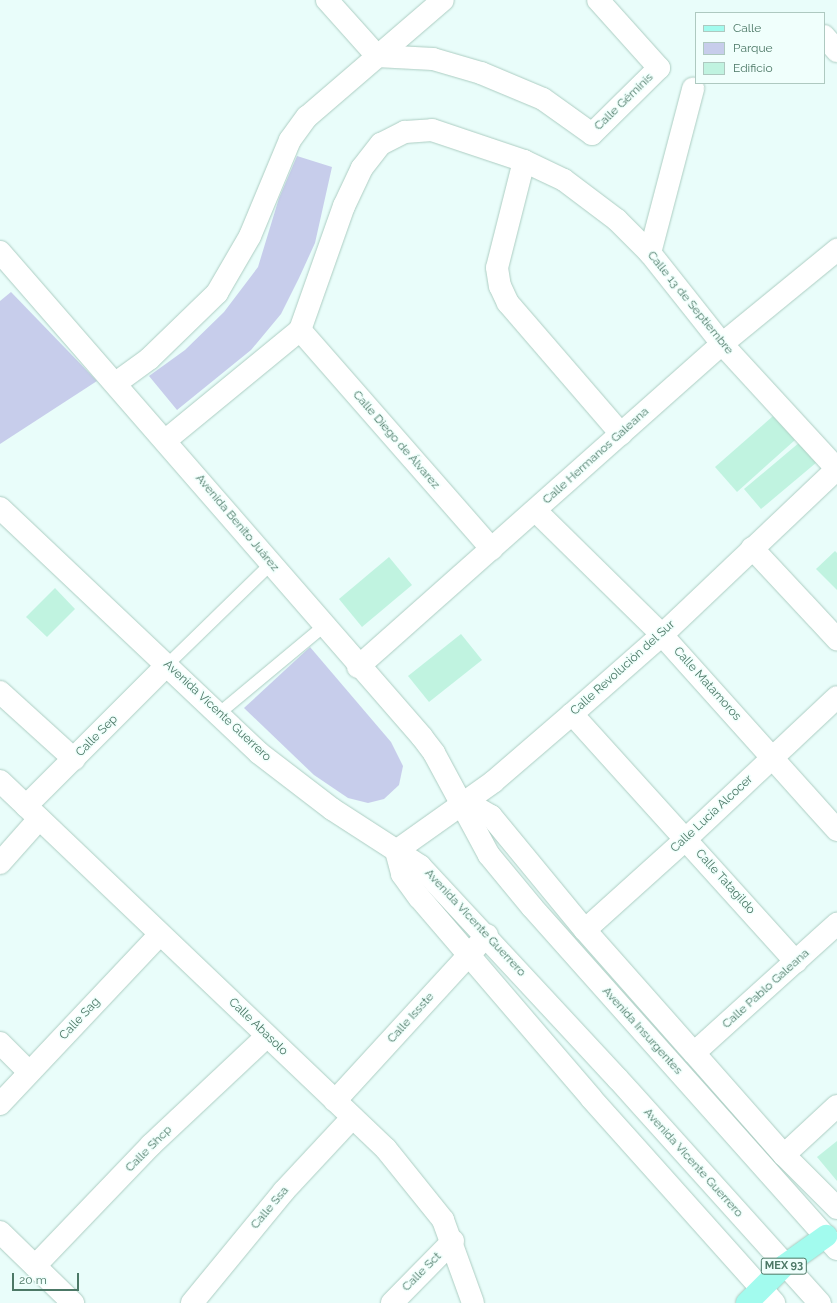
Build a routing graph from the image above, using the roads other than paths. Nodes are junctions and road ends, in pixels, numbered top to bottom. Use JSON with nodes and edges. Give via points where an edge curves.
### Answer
{"nodes":[{"id":1,"x":327,"y":0,"type":"edge"},
{"id":2,"x":443,"y":0,"type":"edge"},
{"id":3,"x":598,"y":0,"type":"edge"},
{"id":4,"x":825,"y":37,"type":"edge"},
{"id":5,"x":837,"y":51,"type":"edge"},
{"id":6,"x":377,"y":56,"type":"junction"},
{"id":7,"x":693,"y":89,"type":"dead end"},
{"id":8,"x":524,"y":161,"type":"junction"},
{"id":9,"x":837,"y":250,"type":"edge"},
{"id":10,"x":0,"y":252,"type":"edge"},
{"id":11,"x":650,"y":253,"type":"junction"},
{"id":12,"x":300,"y":330,"type":"junction"},
{"id":13,"x":722,"y":344,"type":"junction"},
{"id":14,"x":116,"y":383,"type":"junction"},
{"id":15,"x":621,"y":434,"type":"junction"},
{"id":16,"x":166,"y":440,"type":"junction"},
{"id":17,"x":837,"y":469,"type":"edge"},
{"id":18,"x":0,"y":508,"type":"edge"},
{"id":19,"x":536,"y":511,"type":"junction"},
{"id":20,"x":752,"y":548,"type":"junction"},
{"id":21,"x":492,"y":550,"type":"junction"},
{"id":22,"x":271,"y":564,"type":"junction"},
{"id":23,"x":324,"y":626,"type":"junction"},
{"id":24,"x":662,"y":635,"type":"junction"},
{"id":25,"x":837,"y":639,"type":"edge"},
{"id":26,"x":167,"y":665,"type":"junction"},
{"id":27,"x":358,"y":666,"type":"junction"},
{"id":28,"x":0,"y":692,"type":"edge"},
{"id":29,"x":837,"y":697,"type":"edge"},
{"id":30,"x":572,"y":714,"type":"junction"},
{"id":31,"x":217,"y":716,"type":"junction"},
{"id":32,"x":772,"y":757,"type":"junction"},
{"id":33,"x":74,"y":759,"type":"junction"},
{"id":34,"x":0,"y":781,"type":"edge"},
{"id":35,"x":460,"y":803,"type":"junction"},
{"id":36,"x":33,"y":812,"type":"junction"},
{"id":37,"x":837,"y":830,"type":"edge"},
{"id":38,"x":686,"y":839,"type":"junction"},
{"id":39,"x":396,"y":851,"type":"junction"},
{"id":40,"x":0,"y":863,"type":"edge"},
{"id":41,"x":837,"y":924,"type":"edge"},
{"id":42,"x":585,"y":930,"type":"junction"},
{"id":43,"x":160,"y":934,"type":"junction"},
{"id":44,"x":487,"y":935,"type":"junction"},
{"id":45,"x":469,"y":955,"type":"junction"},
{"id":46,"x":796,"y":962,"type":"junction"},
{"id":47,"x":267,"y":1036,"type":"junction"},
{"id":48,"x":0,"y":1043,"type":"edge"},
{"id":49,"x":694,"y":1053,"type":"junction"},
{"id":50,"x":30,"y":1072,"type":"junction"},
{"id":51,"x":335,"y":1101,"type":"junction"},
{"id":52,"x":0,"y":1104,"type":"edge"},
{"id":53,"x":837,"y":1106,"type":"edge"},
{"id":54,"x":352,"y":1118,"type":"junction"},
{"id":55,"x":784,"y":1155,"type":"junction"},
{"id":56,"x":837,"y":1208,"type":"edge"},
{"id":57,"x":0,"y":1232,"type":"edge"},
{"id":58,"x":453,"y":1241,"type":"junction"},
{"id":59,"x":831,"y":1242,"type":"edge"},
{"id":60,"x":35,"y":1266,"type":"junction"},
{"id":61,"x":784,"y":1266,"type":"junction"},
{"id":62,"x":761,"y":1299,"type":"edge"},
{"id":63,"x":73,"y":1303,"type":"edge"},
{"id":64,"x":192,"y":1303,"type":"edge"},
{"id":65,"x":392,"y":1303,"type":"edge"},
{"id":66,"x":473,"y":1303,"type":"edge"},
{"id":67,"x":820,"y":1303,"type":"edge"}],
"edges":[{"from":1,"to":6,"type":"street"},
{"from":2,"to":6,"type":"street"},
{"from":3,"to":6,"type":"street","name":"Calle Géminis","via":[[659,68],[592,134],[543,99],[481,73],[433,59]]},
{"from":4,"to":5,"type":"street"},
{"from":6,"to":14,"type":"street","via":[[307,117],[290,140],[250,236],[217,293],[150,359]]},
{"from":7,"to":11,"type":"street"},
{"from":8,"to":11,"type":"street","name":"Calle 13 de Septiembre","via":[[564,180],[617,220]]},
{"from":8,"to":12,"type":"street","name":"Calle 13 de Septiembre","via":[[432,130],[405,132],[381,144],[362,168],[344,206]]},
{"from":8,"to":15,"type":"street","via":[[497,268],[500,286],[508,303]]},
{"from":9,"to":13,"type":"street","name":"Calle Hermanos Galeana"},
{"from":10,"to":14,"type":"street","name":"Avenida Benito Juárez"},
{"from":11,"to":13,"type":"street","name":"Calle 13 de Septiembre"},
{"from":12,"to":16,"type":"street"},
{"from":12,"to":21,"type":"street","name":"Calle Diego de Álvarez"},
{"from":13,"to":15,"type":"street","name":"Calle Hermanos Galeana"},
{"from":13,"to":17,"type":"street","name":"Calle 13 de Septiembre"},
{"from":14,"to":16,"type":"street","name":"Avenida Benito Juárez"},
{"from":15,"to":19,"type":"street","name":"Calle Hermanos Galeana"},
{"from":16,"to":22,"type":"street","name":"Avenida Benito Juárez"},
{"from":17,"to":20,"type":"street","name":"Calle Revolución del Sur"},
{"from":18,"to":26,"type":"street","name":"Avenida Vicente Guerrero"},
{"from":19,"to":21,"type":"street","name":"Calle Hermanos Galeana"},
{"from":19,"to":24,"type":"street","name":"Calle Matamoros"},
{"from":20,"to":24,"type":"street","name":"Calle Revolución del Sur"},
{"from":20,"to":25,"type":"street"},
{"from":21,"to":27,"type":"street","name":"Calle Hermanos Galeana"},
{"from":22,"to":23,"type":"street","name":"Avenida Benito Juárez"},
{"from":22,"to":26,"type":"lane"},
{"from":23,"to":27,"type":"street","name":"Avenida Benito Juárez"},
{"from":23,"to":31,"type":"lane"},
{"from":24,"to":30,"type":"street","name":"Calle Revolución del Sur"},
{"from":24,"to":32,"type":"street","name":"Calle Matamoros"},
{"from":26,"to":31,"type":"street","name":"Avenida Vicente Guerrero"},
{"from":26,"to":33,"type":"street","name":"Calle Sep"},
{"from":27,"to":35,"type":"street","name":"Avenida Benito Juárez","via":[[434,753]]},
{"from":28,"to":33,"type":"street"},
{"from":29,"to":32,"type":"street","name":"Calle Lucía Alcocer"},
{"from":30,"to":35,"type":"street","name":"Calle Revolución del Sur","via":[[493,782]]},
{"from":30,"to":38,"type":"street","name":"Calle Tatagildo"},
{"from":31,"to":39,"type":"street","name":"Avenida Vicente Guerrero","via":[[259,753],[332,809]]},
{"from":32,"to":37,"type":"street","name":"Calle Matamoros"},
{"from":32,"to":38,"type":"street","name":"Calle Lucía Alcocer"},
{"from":33,"to":36,"type":"street","name":"Calle Sep"},
{"from":34,"to":36,"type":"street","name":"Calle Abasolo"},
{"from":35,"to":39,"type":"street","name":"Calle Revolución del Sur"},
{"from":35,"to":42,"type":"street","via":[[491,816]]},
{"from":35,"to":59,"type":"street","name":"Avenida Insurgentes","via":[[488,855]]},
{"from":36,"to":40,"type":"street","name":"Calle Sep"},
{"from":36,"to":43,"type":"street","name":"Calle Abasolo"},
{"from":38,"to":42,"type":"street","name":"Calle Lucía Alcocer"},
{"from":38,"to":46,"type":"street","name":"Calle Tatagildo"},
{"from":39,"to":44,"type":"street","name":"Avenida Vicente Guerrero","via":[[420,866]]},
{"from":39,"to":45,"type":"street","via":[[402,874]]},
{"from":41,"to":46,"type":"street","name":"Calle Pablo Galeana"},
{"from":42,"to":49,"type":"street"},
{"from":43,"to":47,"type":"street","name":"Calle Abasolo"},
{"from":43,"to":50,"type":"street","name":"Calle Sag"},
{"from":44,"to":45,"type":"street","name":"Calle Issste"},
{"from":44,"to":61,"type":"street","name":"Avenida Vicente Guerrero"},
{"from":45,"to":51,"type":"street","name":"Calle Issste"},
{"from":45,"to":62,"type":"street"},
{"from":46,"to":49,"type":"street","name":"Calle Pablo Galeana"},
{"from":47,"to":51,"type":"street","name":"Calle Abasolo"},
{"from":47,"to":60,"type":"street","name":"Calle Shcp","via":[[151,1145]]},
{"from":48,"to":50,"type":"street"},
{"from":49,"to":55,"type":"street"},
{"from":50,"to":52,"type":"street","name":"Calle Sag"},
{"from":51,"to":54,"type":"street","name":"Calle Abasolo"},
{"from":53,"to":55,"type":"street"},
{"from":54,"to":58,"type":"street","name":"Calle Abasolo","via":[[386,1149],[423,1193],[443,1220]]},
{"from":54,"to":64,"type":"street","name":"Calle Ssa","via":[[284,1191]]},
{"from":55,"to":56,"type":"street"},
{"from":57,"to":60,"type":"street"},
{"from":58,"to":65,"type":"street","name":"Calle Sct"},
{"from":58,"to":66,"type":"street","name":"Calle Abasolo"},
{"from":59,"to":61,"type":"main road","number":"MEX 93"},
{"from":60,"to":63,"type":"street"},
{"from":61,"to":62,"type":"main road","number":"MEX 93"},
{"from":61,"to":67,"type":"street","name":"Avenida Vicente Guerrero"}]}
